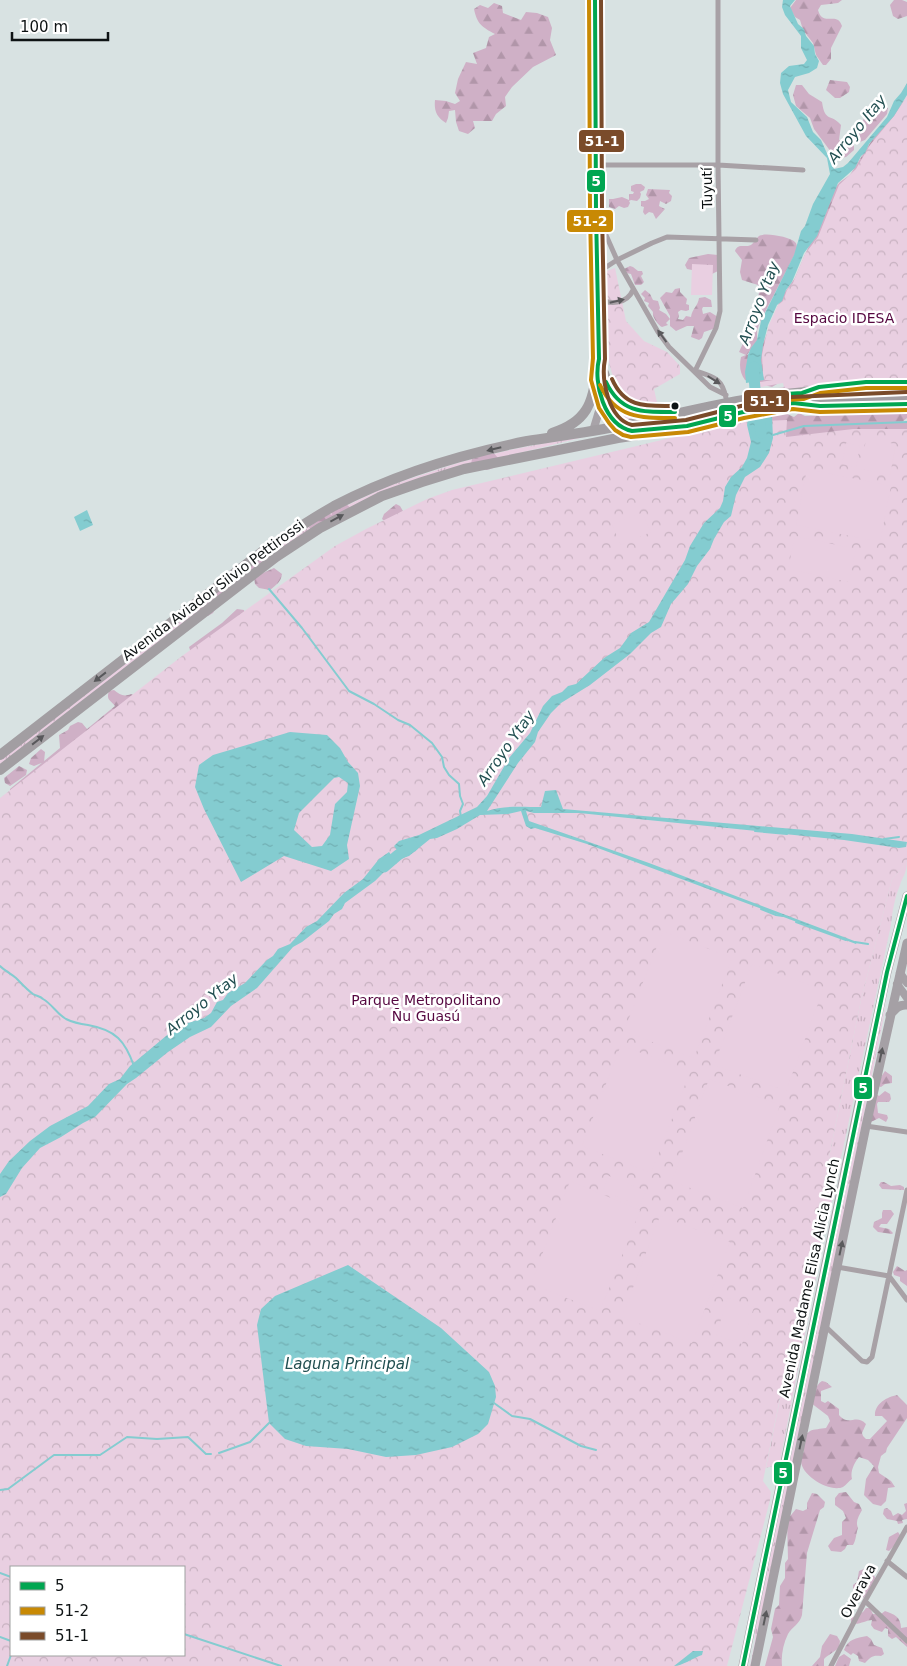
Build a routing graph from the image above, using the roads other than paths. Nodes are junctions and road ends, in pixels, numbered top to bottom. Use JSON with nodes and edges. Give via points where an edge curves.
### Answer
{"nodes":[{"id":1,"x":595,"y":0,"type":"edge"},
{"id":2,"x":718,"y":0,"type":"edge"},
{"id":3,"x":718,"y":164,"type":"junction"},
{"id":4,"x":596,"y":165,"type":"junction"},
{"id":5,"x":803,"y":170,"type":"dead end"},
{"id":6,"x":596,"y":212,"type":"junction"},
{"id":7,"x":719,"y":239,"type":"junction"},
{"id":8,"x":756,"y":240,"type":"dead end"},
{"id":9,"x":617,"y":260,"type":"junction"},
{"id":10,"x":597,"y":273,"type":"junction"},
{"id":11,"x":633,"y":290,"type":"junction"},
{"id":12,"x":597,"y":296,"type":"junction"},
{"id":13,"x":696,"y":371,"type":"junction"},
{"id":14,"x":600,"y":372,"type":"junction"},
{"id":15,"x":907,"y":382,"type":"edge"},
{"id":16,"x":907,"y":388,"type":"edge"},
{"id":17,"x":802,"y":393,"type":"junction"},
{"id":18,"x":603,"y":398,"type":"junction"},
{"id":19,"x":907,"y":398,"type":"edge"},
{"id":20,"x":727,"y":400,"type":"junction"},
{"id":21,"x":793,"y":403,"type":"junction"},
{"id":22,"x":907,"y":404,"type":"edge"},
{"id":23,"x":684,"y":413,"type":"junction"},
{"id":24,"x":618,"y":426,"type":"junction"},
{"id":25,"x":687,"y":426,"type":"junction"},
{"id":26,"x":593,"y":431,"type":"junction"},
{"id":27,"x":526,"y":442,"type":"junction"},
{"id":28,"x":490,"y":463,"type":"junction"},
{"id":29,"x":0,"y":755,"type":"edge"},
{"id":30,"x":0,"y":770,"type":"edge"},
{"id":31,"x":907,"y":896,"type":"edge"},
{"id":32,"x":901,"y":921,"type":"junction"},
{"id":33,"x":907,"y":943,"type":"edge"},
{"id":34,"x":900,"y":973,"type":"junction"},
{"id":35,"x":907,"y":983,"type":"edge"},
{"id":36,"x":897,"y":984,"type":"junction"},
{"id":37,"x":907,"y":998,"type":"edge"},
{"id":38,"x":907,"y":1005,"type":"edge"},
{"id":39,"x":890,"y":1015,"type":"junction"},
{"id":40,"x":866,"y":1126,"type":"junction"},
{"id":41,"x":907,"y":1132,"type":"edge"},
{"id":42,"x":907,"y":1190,"type":"edge"},
{"id":43,"x":837,"y":1267,"type":"junction"},
{"id":44,"x":889,"y":1276,"type":"junction"},
{"id":45,"x":907,"y":1289,"type":"edge"},
{"id":46,"x":903,"y":1294,"type":"junction"},
{"id":47,"x":907,"y":1300,"type":"edge"},
{"id":48,"x":825,"y":1326,"type":"junction"},
{"id":49,"x":907,"y":1527,"type":"edge"},
{"id":50,"x":887,"y":1561,"type":"junction"},
{"id":51,"x":907,"y":1577,"type":"edge"},
{"id":52,"x":865,"y":1601,"type":"junction"},
{"id":53,"x":750,"y":1628,"type":"junction"},
{"id":54,"x":907,"y":1641,"type":"edge"},
{"id":55,"x":743,"y":1666,"type":"edge"},
{"id":56,"x":747,"y":1666,"type":"edge"},
{"id":57,"x":755,"y":1666,"type":"edge"},
{"id":58,"x":831,"y":1666,"type":"edge"}],
"edges":[{"from":1,"to":4,"type":"main road"},
{"from":2,"to":3,"type":"street","name":"Tuyutí"},
{"from":3,"to":4,"type":"street"},
{"from":3,"to":5,"type":"street"},
{"from":3,"to":7,"type":"street","name":"Tuyutí"},
{"from":4,"to":6,"type":"main road"},
{"from":6,"to":9,"type":"street"},
{"from":6,"to":10,"type":"main road"},
{"from":7,"to":8,"type":"street"},
{"from":7,"to":9,"type":"street","via":[[667,237]]},
{"from":7,"to":13,"type":"street","name":"Tuyutí","via":[[720,311],[716,328]]},
{"from":9,"to":10,"type":"street"},
{"from":9,"to":11,"type":"street"},
{"from":10,"to":12,"type":"main road"},
{"from":12,"to":11,"type":"street","one_way":true,"via":[[616,303],[629,297]]},
{"from":13,"to":11,"type":"street","one_way":true,"via":[[669,347]]},
{"from":12,"to":14,"type":"main road"},
{"from":13,"to":20,"type":"street"},
{"from":13,"to":20,"type":"street","one_way":true,"via":[[720,381]]},
{"from":14,"to":18,"type":"main road","via":[[605,384]]},
{"from":14,"to":23,"type":"highway","via":[[612,394],[631,409],[647,413]]},
{"from":14,"to":27,"type":"highway","via":[[591,403],[583,416],[560,430]]},
{"from":15,"to":17,"type":"highway","via":[[866,382],[819,387]]},
{"from":16,"to":17,"type":"highway","name":"Avenida Aviador Silvio Pettirossi"},
{"from":17,"to":20,"type":"highway","name":"Avenida Aviador Silvio Pettirossi"},
{"from":18,"to":24,"type":"main road"},
{"from":18,"to":26,"type":"main road"},
{"from":19,"to":21,"type":"highway","name":"Avenida Aviador Silvio Pettirossi"},
{"from":20,"to":23,"type":"highway","name":"Avenida Aviador Silvio Pettirossi"},
{"from":21,"to":22,"type":"highway","via":[[820,406]]},
{"from":21,"to":25,"type":"highway","name":"Avenida Aviador Silvio Pettirossi"},
{"from":23,"to":24,"type":"highway","name":"Avenida Aviador Silvio Pettirossi"},
{"from":24,"to":25,"type":"highway","via":[[627,431]]},
{"from":24,"to":26,"type":"highway","name":"Avenida Aviador Silvio Pettirossi"},
{"from":25,"to":28,"type":"highway","name":"Avenida Aviador Silvio Pettirossi"},
{"from":26,"to":27,"type":"highway","name":"Avenida Aviador Silvio Pettirossi"},
{"from":26,"to":28,"type":"highway","via":[[579,442]]},
{"from":27,"to":29,"type":"highway","name":"Avenida Aviador Silvio Pettirossi","one_way":true,"via":[[460,458],[399,478],[314,518],[252,560]]},
{"from":30,"to":28,"type":"highway","name":"Avenida Aviador Silvio Pettirossi","one_way":true,"via":[[260,568],[306,536],[382,496]]},
{"from":31,"to":32,"type":"highway","name":"Avenida Madame Elisa Alicia Lynch"},
{"from":32,"to":36,"type":"highway","via":[[902,934],[891,976]]},
{"from":32,"to":53,"type":"highway","name":"Avenida Madame Elisa Alicia Lynch","via":[[887,972]]},
{"from":33,"to":34,"type":"highway","name":"Avenida Madame Elisa Alicia Lynch"},
{"from":34,"to":35,"type":"main road"},
{"from":34,"to":36,"type":"highway","name":"Avenida Madame Elisa Alicia Lynch"},
{"from":36,"to":37,"type":"main road"},
{"from":36,"to":39,"type":"highway","name":"Avenida Madame Elisa Alicia Lynch"},
{"from":38,"to":39,"type":"highway","via":[[898,1006]]},
{"from":40,"to":39,"type":"highway","name":"Avenida Madame Elisa Alicia Lynch","one_way":true},
{"from":40,"to":41,"type":"street"},
{"from":43,"to":40,"type":"highway","name":"Avenida Madame Elisa Alicia Lynch","one_way":true},
{"from":42,"to":44,"type":"street"},
{"from":43,"to":44,"type":"street"},
{"from":43,"to":48,"type":"highway","name":"Avenida Madame Elisa Alicia Lynch"},
{"from":44,"to":46,"type":"street"},
{"from":44,"to":48,"type":"street","via":[[872,1357],[867,1362]]},
{"from":45,"to":46,"type":"street"},
{"from":46,"to":47,"type":"street"},
{"from":57,"to":48,"type":"highway","name":"Avenida Madame Elisa Alicia Lynch","one_way":true},
{"from":49,"to":50,"type":"street","name":"Overava"},
{"from":50,"to":51,"type":"street"},
{"from":50,"to":52,"type":"street","name":"Overava"},
{"from":52,"to":54,"type":"street"},
{"from":52,"to":58,"type":"street","name":"Overava"},
{"from":53,"to":55,"type":"highway","name":"Avenida Madame Elisa Alicia Lynch"},
{"from":53,"to":56,"type":"highway","via":[[754,1635]]}]}
